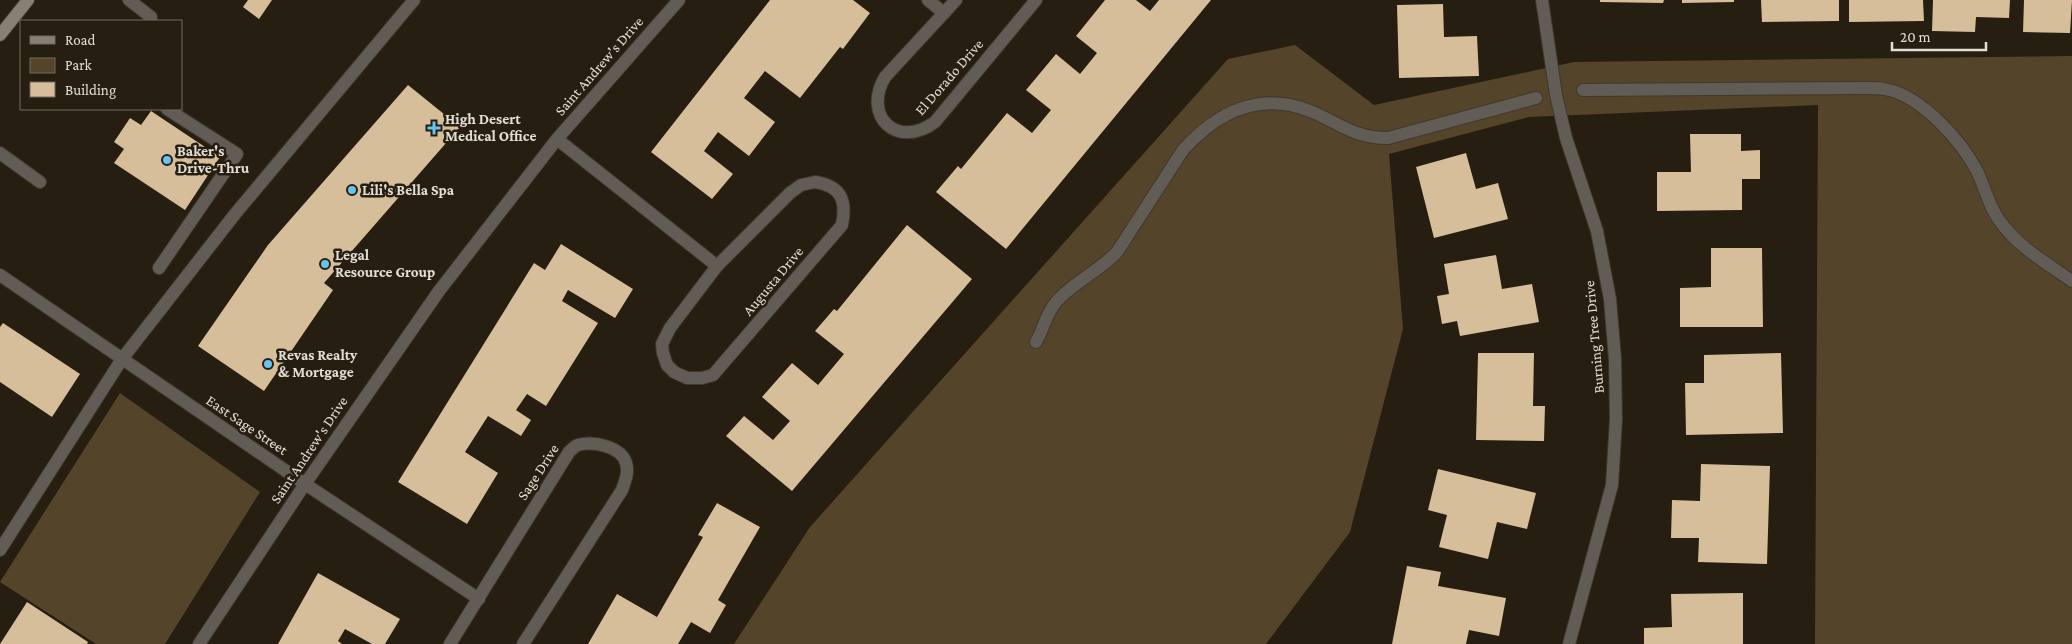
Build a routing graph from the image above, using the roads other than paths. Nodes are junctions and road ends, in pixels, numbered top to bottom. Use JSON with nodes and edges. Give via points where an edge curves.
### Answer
{"nodes":[{"id":1,"x":28,"y":0,"type":"edge"},
{"id":2,"x":129,"y":0,"type":"edge"},
{"id":3,"x":414,"y":0,"type":"edge"},
{"id":4,"x":679,"y":0,"type":"edge"},
{"id":5,"x":928,"y":0,"type":"edge"},
{"id":6,"x":956,"y":0,"type":"edge"},
{"id":7,"x":1036,"y":0,"type":"edge"},
{"id":8,"x":1542,"y":0,"type":"edge"},
{"id":9,"x":944,"y":13,"type":"junction"},
{"id":10,"x":151,"y":16,"type":"dead end"},
{"id":11,"x":0,"y":34,"type":"edge"},
{"id":12,"x":1583,"y":90,"type":"dead end"},
{"id":13,"x":1536,"y":98,"type":"dead end"},
{"id":14,"x":169,"y":110,"type":"edge"},
{"id":15,"x":557,"y":139,"type":"junction"},
{"id":16,"x":0,"y":153,"type":"edge"},
{"id":17,"x":40,"y":182,"type":"dead end"},
{"id":18,"x":717,"y":266,"type":"junction"},
{"id":19,"x":159,"y":268,"type":"dead end"},
{"id":20,"x":0,"y":275,"type":"edge"},
{"id":21,"x":2072,"y":281,"type":"edge"},
{"id":22,"x":1036,"y":342,"type":"dead end"},
{"id":23,"x":122,"y":359,"type":"junction"},
{"id":24,"x":305,"y":484,"type":"junction"},
{"id":25,"x":0,"y":550,"type":"edge"},
{"id":26,"x":479,"y":599,"type":"junction"},
{"id":27,"x":200,"y":644,"type":"edge"},
{"id":28,"x":450,"y":644,"type":"edge"},
{"id":29,"x":523,"y":644,"type":"edge"},
{"id":30,"x":1569,"y":644,"type":"edge"}],
"edges":[{"from":1,"to":11,"type":"main road"},
{"from":2,"to":10,"type":"street"},
{"from":3,"to":23,"type":"street","via":[[235,214]]},
{"from":4,"to":15,"type":"street","name":"Saint Andrew's Drive"},
{"from":5,"to":9,"type":"street"},
{"from":6,"to":9,"type":"street","name":"El Dorado Drive"},
{"from":7,"to":9,"type":"street","name":"El Dorado Drive","via":[[935,122],[925,130],[897,132],[880,117],[877,96],[880,86]]},
{"from":8,"to":30,"type":"street","name":"Burning Tree Drive","via":[[1566,138],[1597,231],[1610,299],[1615,358],[1612,485]]},
{"from":12,"to":21,"type":"street","via":[[1862,88],[1888,89],[1901,94],[1918,104],[1964,150],[1978,172],[1990,206],[2010,234]]},
{"from":13,"to":22,"type":"street","via":[[1388,138],[1358,134],[1310,111],[1288,105],[1269,102],[1233,111],[1196,136],[1184,150],[1116,252],[1048,312]]},
{"from":14,"to":19,"type":"street","via":[[237,154]]},
{"from":15,"to":18,"type":"street"},
{"from":15,"to":24,"type":"street","name":"Saint Andrew's Drive","via":[[439,291]]},
{"from":16,"to":17,"type":"street"},
{"from":18,"to":18,"type":"street","name":"Augusta Drive","via":[[670,328],[662,344],[667,365],[687,378],[713,375],[722,365],[842,225],[843,201],[836,190],[826,184],[801,185]]},
{"from":20,"to":23,"type":"street","name":"East Sage Street"},
{"from":23,"to":24,"type":"street","name":"East Sage Street"},
{"from":23,"to":25,"type":"street"},
{"from":24,"to":26,"type":"street","name":"East Sage Street"},
{"from":24,"to":27,"type":"street","name":"Saint Andrew's Drive"},
{"from":26,"to":28,"type":"street","name":"Sage Drive"},
{"from":26,"to":29,"type":"street","name":"Sage Drive","via":[[569,452],[577,445],[592,444],[604,445],[617,452],[626,461],[628,474],[622,490]]}]}
